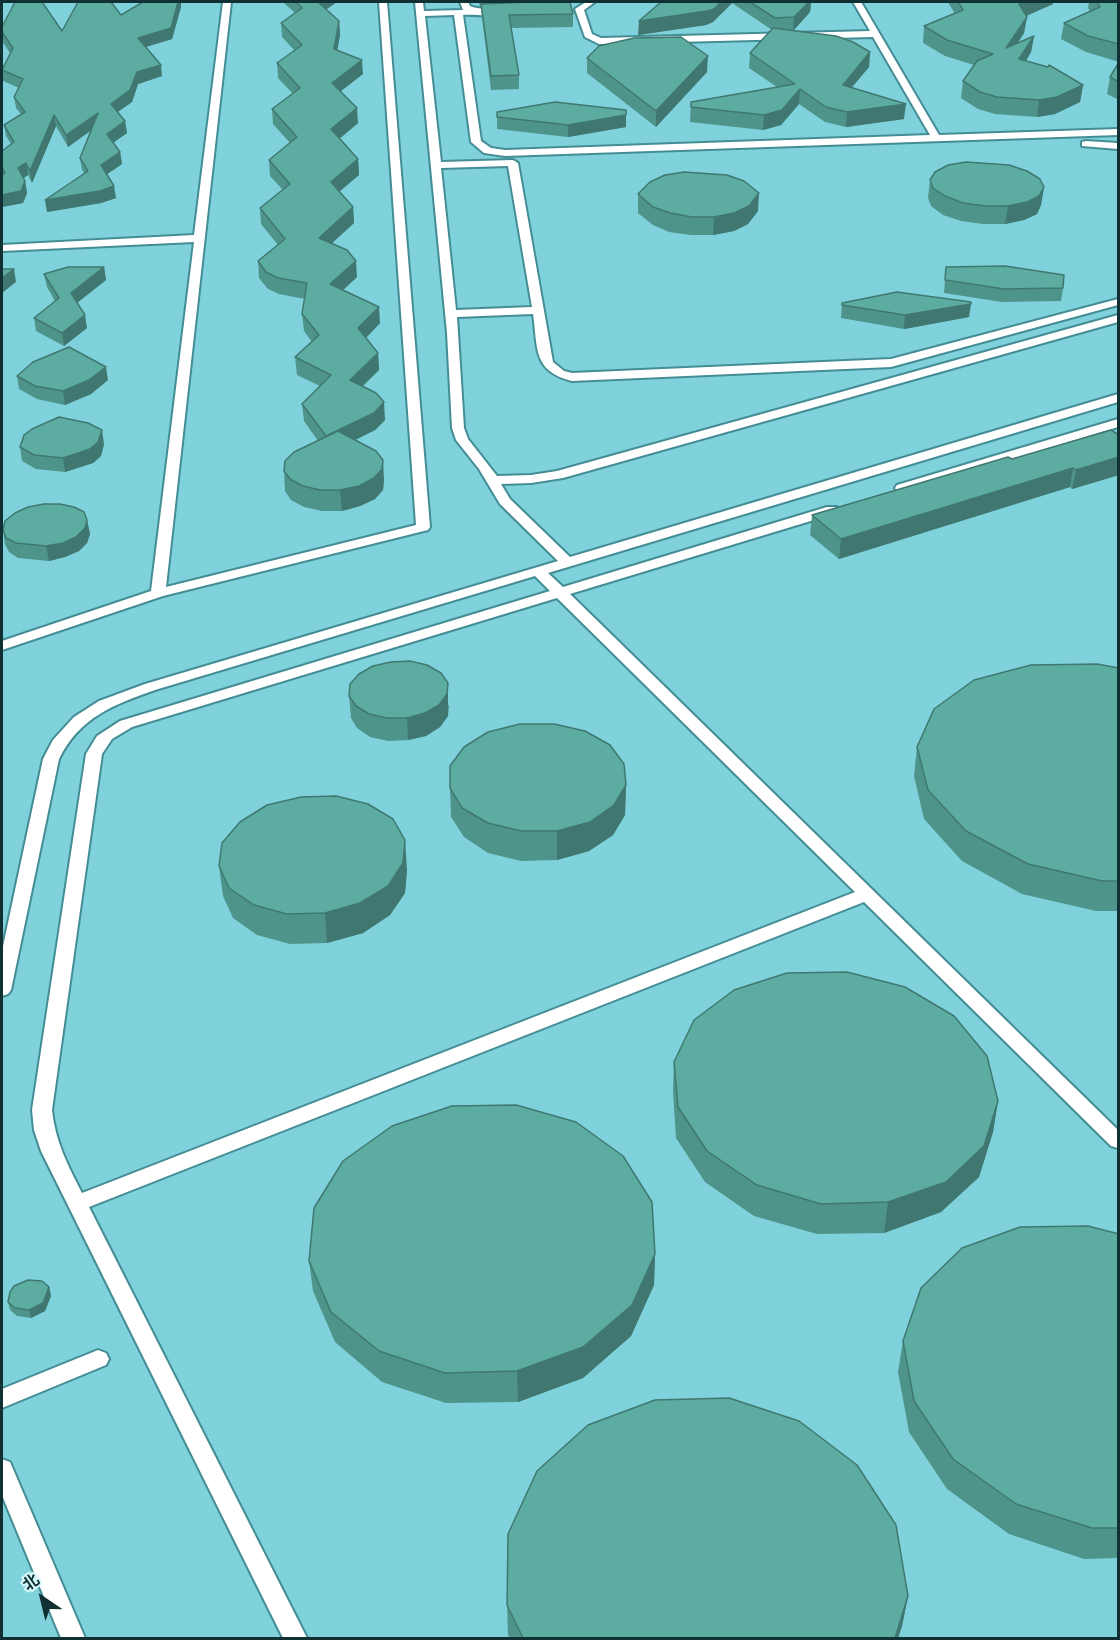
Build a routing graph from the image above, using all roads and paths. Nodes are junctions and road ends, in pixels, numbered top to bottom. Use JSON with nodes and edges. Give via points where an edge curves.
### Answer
{"nodes":[{"id":1,"x":227,"y":2,"type":"edge"},
{"id":2,"x":383,"y":2,"type":"edge"},
{"id":3,"x":464,"y":2,"type":"edge"},
{"id":4,"x":591,"y":2,"type":"edge"},
{"id":5,"x":858,"y":2,"type":"edge"},
{"id":6,"x":420,"y":8,"type":"edge"},
{"id":7,"x":458,"y":12,"type":"junction"},
{"id":8,"x":475,"y":12,"type":"junction"},
{"id":9,"x":516,"y":12,"type":"edge"},
{"id":10,"x":876,"y":34,"type":"junction"},
{"id":11,"x":1119,"y":132,"type":"edge"},
{"id":12,"x":936,"y":138,"type":"junction"},
{"id":13,"x":1119,"y":146,"type":"edge"},
{"id":14,"x":513,"y":163,"type":"junction"},
{"id":15,"x":435,"y":165,"type":"junction"},
{"id":16,"x":199,"y":238,"type":"junction"},
{"id":17,"x":2,"y":248,"type":"edge"},
{"id":18,"x":1119,"y":302,"type":"edge"},
{"id":19,"x":538,"y":310,"type":"junction"},
{"id":20,"x":451,"y":314,"type":"junction"},
{"id":21,"x":1119,"y":318,"type":"edge"},
{"id":22,"x":1119,"y":398,"type":"edge"},
{"id":23,"x":1119,"y":423,"type":"edge"},
{"id":24,"x":491,"y":480,"type":"junction"},
{"id":25,"x":885,"y":494,"type":"edge"},
{"id":26,"x":852,"y":504,"type":"edge"},
{"id":27,"x":567,"y":562,"type":"junction"},
{"id":28,"x":538,"y":571,"type":"junction"},
{"id":29,"x":158,"y":593,"type":"junction"},
{"id":30,"x":560,"y":593,"type":"junction"},
{"id":31,"x":2,"y":646,"type":"edge"},
{"id":32,"x":867,"y":894,"type":"junction"},
{"id":33,"x":2,"y":990,"type":"edge"},
{"id":34,"x":1119,"y":1141,"type":"edge"},
{"id":35,"x":78,"y":1203,"type":"junction"},
{"id":36,"x":98,"y":1359,"type":"dead end"},
{"id":37,"x":2,"y":1399,"type":"edge"},
{"id":38,"x":2,"y":1469,"type":"edge"},
{"id":39,"x":73,"y":1638,"type":"edge"},
{"id":40,"x":295,"y":1638,"type":"edge"}],
"edges":[{"from":1,"to":16,"type":"lane"},
{"from":2,"to":29,"type":"lane","via":[[423,527]]},
{"from":3,"to":8,"type":"lane","via":[[466,8]]},
{"from":4,"to":10,"type":"lane","via":[[575,11],[595,40]]},
{"from":5,"to":10,"type":"lane"},
{"from":6,"to":7,"type":"lane"},
{"from":6,"to":15,"type":"lane"},
{"from":7,"to":8,"type":"lane"},
{"from":7,"to":12,"type":"lane","via":[[476,142],[488,151]]},
{"from":8,"to":9,"type":"lane"},
{"from":10,"to":12,"type":"lane"},
{"from":11,"to":12,"type":"lane"},
{"from":13,"to":14,"type":"lane","via":[[1101,143]]},
{"from":14,"to":15,"type":"lane"},
{"from":14,"to":19,"type":"lane"},
{"from":15,"to":20,"type":"lane"},
{"from":16,"to":17,"type":"lane"},
{"from":16,"to":29,"type":"lane"},
{"from":18,"to":19,"type":"lane","via":[[891,363],[588,378],[560,374],[547,363]]},
{"from":19,"to":20,"type":"lane"},
{"from":20,"to":24,"type":"lane","via":[[458,428],[462,440]]},
{"from":21,"to":24,"type":"lane","via":[[558,475]]},
{"from":22,"to":27,"type":"lane"},
{"from":23,"to":25,"type":"lane"},
{"from":24,"to":27,"type":"lane","via":[[505,501]]},
{"from":26,"to":30,"type":"lane"},
{"from":27,"to":28,"type":"lane"},
{"from":28,"to":30,"type":"lane"},
{"from":28,"to":33,"type":"lane","via":[[150,687],[115,699],[72,724],[57,742],[51,759]]},
{"from":29,"to":31,"type":"lane"},
{"from":30,"to":32,"type":"lane"},
{"from":30,"to":35,"type":"lane","via":[[126,724],[98,744],[42,1110],[51,1151]]},
{"from":32,"to":34,"type":"lane"},
{"from":32,"to":35,"type":"lane"},
{"from":35,"to":40,"type":"lane"},
{"from":36,"to":37,"type":"lane"},
{"from":38,"to":39,"type":"lane"}]}
